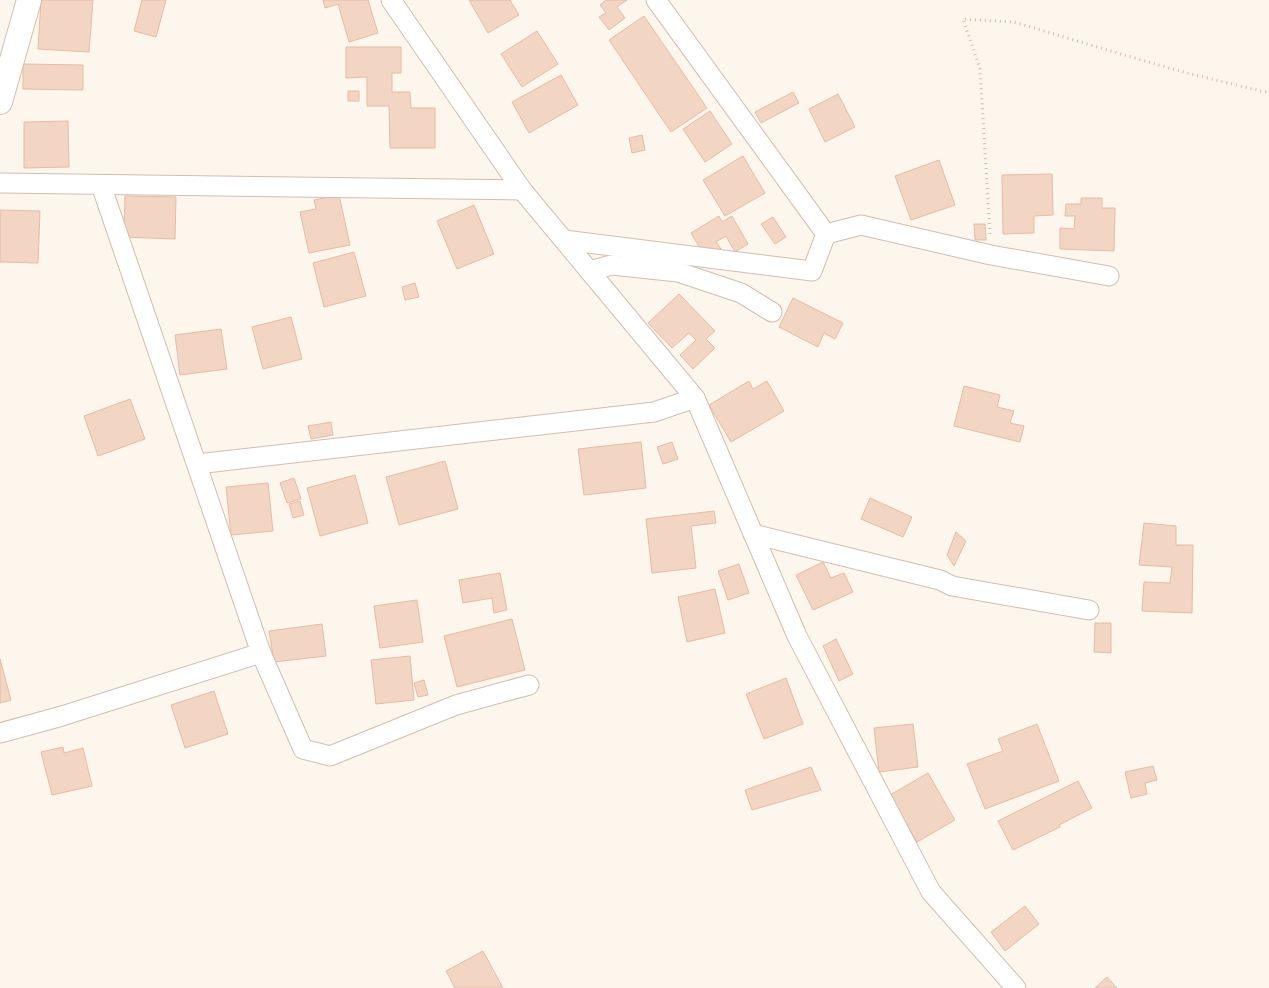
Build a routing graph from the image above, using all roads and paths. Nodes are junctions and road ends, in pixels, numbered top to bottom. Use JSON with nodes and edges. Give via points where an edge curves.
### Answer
{"nodes":[{"id":1,"x":29,"y":0,"type":"edge"},
{"id":2,"x":391,"y":0,"type":"edge"},
{"id":3,"x":656,"y":0,"type":"edge"},
{"id":4,"x":1269,"y":92,"type":"edge"},
{"id":5,"x":0,"y":102,"type":"edge"},
{"id":6,"x":0,"y":184,"type":"edge"},
{"id":7,"x":101,"y":185,"type":"junction"},
{"id":8,"x":522,"y":190,"type":"junction"},
{"id":9,"x":826,"y":234,"type":"junction"},
{"id":10,"x":564,"y":240,"type":"junction"},
{"id":11,"x":991,"y":255,"type":"junction"},
{"id":12,"x":589,"y":271,"type":"junction"},
{"id":13,"x":1109,"y":276,"type":"dead end"},
{"id":14,"x":772,"y":312,"type":"dead end"},
{"id":15,"x":695,"y":398,"type":"junction"},
{"id":16,"x":197,"y":464,"type":"junction"},
{"id":17,"x":754,"y":534,"type":"junction"},
{"id":18,"x":1089,"y":610,"type":"dead end"},
{"id":19,"x":261,"y":653,"type":"junction"},
{"id":20,"x":529,"y":685,"type":"dead end"},
{"id":21,"x":0,"y":733,"type":"edge"},
{"id":22,"x":1016,"y":988,"type":"edge"}],
"edges":[{"from":1,"to":5,"type":"street"},
{"from":2,"to":8,"type":"street"},
{"from":3,"to":9,"type":"street"},
{"from":4,"to":11,"type":"path","via":[[1187,73],[1014,22],[963,19],[980,69]]},
{"from":6,"to":7,"type":"street"},
{"from":7,"to":8,"type":"street"},
{"from":7,"to":16,"type":"street"},
{"from":8,"to":10,"type":"street"},
{"from":9,"to":10,"type":"street","via":[[812,271]]},
{"from":9,"to":11,"type":"street","via":[[861,225]]},
{"from":10,"to":12,"type":"street"},
{"from":11,"to":13,"type":"street"},
{"from":12,"to":14,"type":"street","via":[[612,265],[678,272],[741,293]]},
{"from":12,"to":15,"type":"street"},
{"from":15,"to":16,"type":"street","via":[[654,412]]},
{"from":15,"to":17,"type":"street"},
{"from":16,"to":19,"type":"street"},
{"from":17,"to":18,"type":"street","via":[[940,580],[952,586]]},
{"from":17,"to":22,"type":"street","via":[[797,636],[932,892]]},
{"from":19,"to":20,"type":"street","via":[[303,749],[330,756],[456,705]]},
{"from":19,"to":21,"type":"street"}]}
